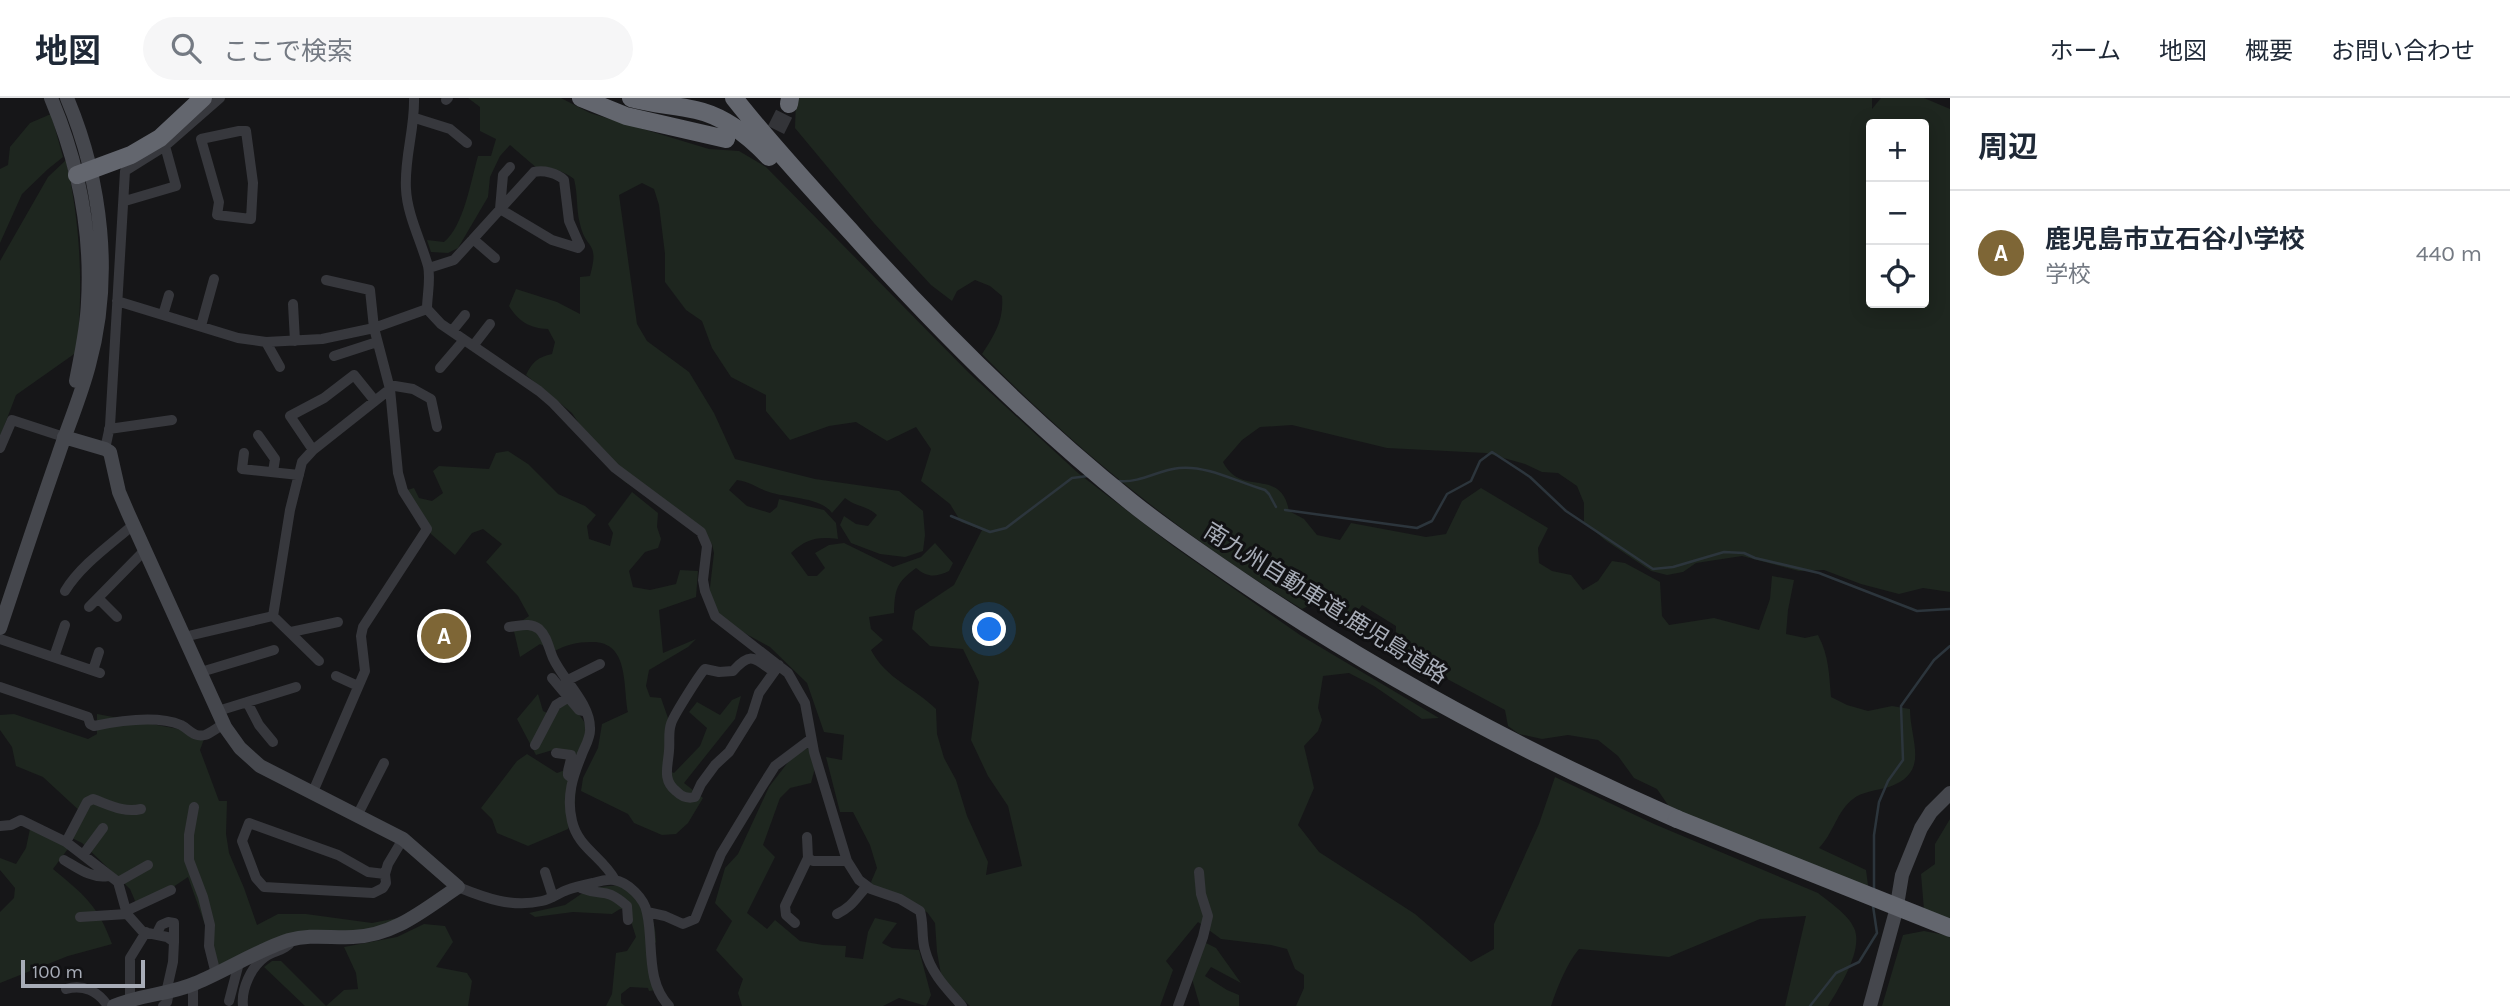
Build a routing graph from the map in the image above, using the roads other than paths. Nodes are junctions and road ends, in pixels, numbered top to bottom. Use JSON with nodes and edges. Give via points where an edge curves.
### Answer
{"nodes":[{"id":1,"x":51,"y":98,"type":"edge"},
{"id":2,"x":67,"y":98,"type":"edge"},
{"id":3,"x":203,"y":98,"type":"edge"},
{"id":4,"x":220,"y":98,"type":"edge"},
{"id":5,"x":414,"y":98,"type":"edge"},
{"id":6,"x":581,"y":98,"type":"edge"},
{"id":7,"x":631,"y":98,"type":"edge"},
{"id":8,"x":734,"y":98,"type":"edge"},
{"id":9,"x":744,"y":98,"type":"edge"},
{"id":10,"x":752,"y":98,"type":"edge"},
{"id":11,"x":415,"y":118,"type":"junction"},
{"id":12,"x":765,"y":128,"type":"junction"},
{"id":13,"x":183,"y":131,"type":"junction"},
{"id":14,"x":201,"y":139,"type":"junction"},
{"id":15,"x":726,"y":139,"type":"dead end"},
{"id":16,"x":467,"y":143,"type":"dead end"},
{"id":17,"x":165,"y":146,"type":"junction"},
{"id":18,"x":784,"y":159,"type":"junction"},
{"id":19,"x":510,"y":167,"type":"dead end"},
{"id":20,"x":84,"y":173,"type":"junction"},
{"id":21,"x":125,"y":201,"type":"junction"},
{"id":22,"x":500,"y":209,"type":"junction"},
{"id":23,"x":473,"y":239,"type":"junction"},
{"id":24,"x":495,"y":258,"type":"dead end"},
{"id":25,"x":429,"y":268,"type":"junction"},
{"id":26,"x":214,"y":279,"type":"dead end"},
{"id":27,"x":326,"y":280,"type":"dead end"},
{"id":28,"x":169,"y":295,"type":"dead end"},
{"id":29,"x":117,"y":301,"type":"junction"},
{"id":30,"x":293,"y":304,"type":"dead end"},
{"id":31,"x":917,"y":305,"type":"junction"},
{"id":32,"x":427,"y":309,"type":"junction"},
{"id":33,"x":163,"y":314,"type":"junction"},
{"id":34,"x":465,"y":315,"type":"dead end"},
{"id":35,"x":490,"y":324,"type":"dead end"},
{"id":36,"x":201,"y":326,"type":"junction"},
{"id":37,"x":374,"y":328,"type":"junction"},
{"id":38,"x":452,"y":331,"type":"junction"},
{"id":39,"x":464,"y":340,"type":"junction"},
{"id":40,"x":295,"y":341,"type":"junction"},
{"id":41,"x":266,"y":342,"type":"junction"},
{"id":42,"x":377,"y":342,"type":"junction"},
{"id":43,"x":473,"y":346,"type":"junction"},
{"id":44,"x":334,"y":356,"type":"dead end"},
{"id":45,"x":280,"y":366,"type":"dead end"},
{"id":46,"x":440,"y":368,"type":"dead end"},
{"id":47,"x":389,"y":387,"type":"junction"},
{"id":48,"x":375,"y":401,"type":"junction"},
{"id":49,"x":172,"y":420,"type":"dead end"},
{"id":50,"x":437,"y":427,"type":"dead end"},
{"id":51,"x":109,"y":429,"type":"junction"},
{"id":52,"x":66,"y":431,"type":"junction"},
{"id":53,"x":258,"y":435,"type":"dead end"},
{"id":54,"x":0,"y":449,"type":"edge"},
{"id":55,"x":105,"y":449,"type":"junction"},
{"id":56,"x":313,"y":450,"type":"junction"},
{"id":57,"x":244,"y":453,"type":"dead end"},
{"id":58,"x":273,"y":472,"type":"junction"},
{"id":59,"x":299,"y":475,"type":"junction"},
{"id":60,"x":133,"y":525,"type":"junction"},
{"id":61,"x":145,"y":550,"type":"junction"},
{"id":62,"x":65,"y":591,"type":"dead end"},
{"id":63,"x":98,"y":598,"type":"junction"},
{"id":64,"x":89,"y":607,"type":"dead end"},
{"id":65,"x":273,"y":616,"type":"junction"},
{"id":66,"x":117,"y":617,"type":"dead end"},
{"id":67,"x":338,"y":622,"type":"dead end"},
{"id":68,"x":65,"y":625,"type":"dead end"},
{"id":69,"x":509,"y":627,"type":"dead end"},
{"id":70,"x":0,"y":628,"type":"edge"},
{"id":71,"x":291,"y":632,"type":"junction"},
{"id":72,"x":184,"y":637,"type":"junction"},
{"id":73,"x":0,"y":639,"type":"edge"},
{"id":74,"x":274,"y":650,"type":"dead end"},
{"id":75,"x":99,"y":652,"type":"dead end"},
{"id":76,"x":54,"y":657,"type":"junction"},
{"id":77,"x":319,"y":661,"type":"dead end"},
{"id":78,"x":600,"y":664,"type":"dead end"},
{"id":79,"x":776,"y":668,"type":"junction"},
{"id":80,"x":201,"y":672,"type":"junction"},
{"id":81,"x":336,"y":676,"type":"dead end"},
{"id":82,"x":552,"y":678,"type":"dead end"},
{"id":83,"x":566,"y":681,"type":"junction"},
{"id":84,"x":358,"y":686,"type":"junction"},
{"id":85,"x":0,"y":687,"type":"edge"},
{"id":86,"x":296,"y":687,"type":"dead end"},
{"id":87,"x":569,"y":697,"type":"junction"},
{"id":88,"x":247,"y":702,"type":"junction"},
{"id":89,"x":585,"y":711,"type":"junction"},
{"id":90,"x":221,"y":718,"type":"junction"},
{"id":91,"x":811,"y":739,"type":"junction"},
{"id":92,"x":273,"y":742,"type":"dead end"},
{"id":93,"x":535,"y":745,"type":"dead end"},
{"id":94,"x":556,"y":753,"type":"dead end"},
{"id":95,"x":384,"y":763,"type":"dead end"},
{"id":96,"x":573,"y":779,"type":"junction"},
{"id":97,"x":1950,"y":793,"type":"edge"},
{"id":98,"x":312,"y":794,"type":"junction"},
{"id":99,"x":194,"y":807,"type":"dead end"},
{"id":100,"x":141,"y":809,"type":"dead end"},
{"id":101,"x":357,"y":816,"type":"junction"},
{"id":102,"x":0,"y":826,"type":"edge"},
{"id":103,"x":103,"y":828,"type":"dead end"},
{"id":104,"x":807,"y":837,"type":"dead end"},
{"id":105,"x":403,"y":839,"type":"junction"},
{"id":106,"x":66,"y":842,"type":"junction"},
{"id":107,"x":83,"y":855,"type":"junction"},
{"id":108,"x":808,"y":858,"type":"junction"},
{"id":109,"x":64,"y":860,"type":"dead end"},
{"id":110,"x":847,"y":861,"type":"junction"},
{"id":111,"x":148,"y":866,"type":"dead end"},
{"id":112,"x":545,"y":872,"type":"dead end"},
{"id":113,"x":1199,"y":872,"type":"dead end"},
{"id":114,"x":385,"y":874,"type":"junction"},
{"id":115,"x":105,"y":880,"type":"junction"},
{"id":116,"x":615,"y":880,"type":"junction"},
{"id":117,"x":867,"y":886,"type":"junction"},
{"id":118,"x":458,"y":887,"type":"junction"},
{"id":119,"x":579,"y":887,"type":"junction"},
{"id":120,"x":172,"y":890,"type":"dead end"},
{"id":121,"x":553,"y":897,"type":"junction"},
{"id":122,"x":648,"y":912,"type":"junction"},
{"id":123,"x":127,"y":913,"type":"junction"},
{"id":124,"x":837,"y":914,"type":"dead end"},
{"id":125,"x":80,"y":917,"type":"dead end"},
{"id":126,"x":628,"y":920,"type":"dead end"},
{"id":127,"x":795,"y":923,"type":"dead end"},
{"id":128,"x":1950,"y":928,"type":"edge"},
{"id":129,"x":146,"y":932,"type":"junction"},
{"id":130,"x":292,"y":940,"type":"junction"},
{"id":131,"x":239,"y":963,"type":"junction"},
{"id":132,"x":216,"y":974,"type":"junction"},
{"id":133,"x":193,"y":985,"type":"junction"},
{"id":134,"x":66,"y":989,"type":"dead end"},
{"id":135,"x":166,"y":997,"type":"edge"},
{"id":136,"x":130,"y":999,"type":"junction"},
{"id":137,"x":229,"y":1002,"type":"dead end"},
{"id":138,"x":108,"y":1006,"type":"edge"},
{"id":139,"x":114,"y":1006,"type":"edge"},
{"id":140,"x":193,"y":1006,"type":"edge"},
{"id":141,"x":243,"y":1006,"type":"edge"},
{"id":142,"x":669,"y":1006,"type":"edge"},
{"id":143,"x":962,"y":1006,"type":"edge"},
{"id":144,"x":1178,"y":1006,"type":"edge"},
{"id":145,"x":1870,"y":1006,"type":"edge"}],
"edges":[{"from":1,"to":20,"type":"street"},
{"from":2,"to":20,"type":"street"},
{"from":3,"to":20,"type":"highway","via":[[160,138]]},
{"from":4,"to":13,"type":"street"},
{"from":5,"to":11,"type":"street"},
{"from":6,"to":15,"type":"highway","via":[[626,116]]},
{"from":7,"to":31,"type":"highway","via":[[708,113],[749,139]]},
{"from":8,"to":18,"type":"highway","name":"南九州自動車道;鹿児島道路"},
{"from":9,"to":12,"type":"highway","name":"南九州自動車道;鹿児島道路"},
{"from":10,"to":12,"type":"highway"},
{"from":11,"to":16,"type":"street","via":[[450,129]]},
{"from":11,"to":25,"type":"street","via":[[406,188]]},
{"from":12,"to":18,"type":"highway","name":"南九州自動車道;鹿児島道路"},
{"from":13,"to":14,"type":"street"},
{"from":13,"to":17,"type":"street"},
{"from":14,"to":14,"type":"street","via":[[246,131],[253,183],[251,219],[217,215],[219,202]]},
{"from":17,"to":21,"type":"street","via":[[125,171]]},
{"from":17,"to":21,"type":"street","via":[[176,186]]},
{"from":18,"to":31,"type":"highway","name":"南九州自動車道;鹿児島道路"},
{"from":19,"to":22,"type":"street","via":[[503,175]]},
{"from":20,"to":52,"type":"street","via":[[89,300]]},
{"from":21,"to":29,"type":"street"},
{"from":22,"to":22,"type":"street","via":[[534,172],[560,176],[569,221],[580,246],[552,240]]},
{"from":22,"to":23,"type":"street"},
{"from":23,"to":24,"type":"street"},
{"from":23,"to":25,"type":"street","via":[[454,260]]},
{"from":25,"to":32,"type":"street"},
{"from":26,"to":36,"type":"street"},
{"from":27,"to":37,"type":"street","via":[[370,290]]},
{"from":28,"to":33,"type":"street"},
{"from":29,"to":33,"type":"street"},
{"from":29,"to":51,"type":"street"},
{"from":30,"to":40,"type":"street"},
{"from":31,"to":128,"type":"highway","name":"南九州自動車道;鹿児島道路","bridge":true,"via":[[1045,428],[1132,502],[1308,625],[1422,695],[1597,784]]},
{"from":32,"to":37,"type":"street"},
{"from":32,"to":38,"type":"street"},
{"from":33,"to":36,"type":"street"},
{"from":34,"to":38,"type":"street"},
{"from":35,"to":43,"type":"street"},
{"from":36,"to":41,"type":"street"},
{"from":37,"to":40,"type":"street"},
{"from":37,"to":42,"type":"street"},
{"from":38,"to":39,"type":"street"},
{"from":39,"to":43,"type":"street"},
{"from":39,"to":46,"type":"street"},
{"from":40,"to":41,"type":"street"},
{"from":41,"to":45,"type":"street"},
{"from":42,"to":44,"type":"street"},
{"from":42,"to":47,"type":"street"},
{"from":43,"to":79,"type":"street","via":[[553,402],[615,468],[701,532],[707,546],[705,591],[715,615]]},
{"from":47,"to":48,"type":"street"},
{"from":47,"to":50,"type":"street","via":[[414,389],[431,399]]},
{"from":47,"to":84,"type":"street","via":[[398,474],[403,491],[427,529],[363,627],[365,671]]},
{"from":48,"to":56,"type":"street"},
{"from":48,"to":56,"type":"street","via":[[355,375],[290,416]]},
{"from":49,"to":51,"type":"street"},
{"from":51,"to":55,"type":"street"},
{"from":52,"to":54,"type":"street","via":[[12,420]]},
{"from":52,"to":55,"type":"street"},
{"from":52,"to":70,"type":"street"},
{"from":53,"to":58,"type":"street","via":[[275,459]]},
{"from":55,"to":60,"type":"street","via":[[110,452]]},
{"from":56,"to":59,"type":"street","via":[[302,462]]},
{"from":57,"to":58,"type":"street","via":[[242,469]]},
{"from":58,"to":59,"type":"street"},
{"from":59,"to":65,"type":"street"},
{"from":60,"to":61,"type":"street"},
{"from":60,"to":62,"type":"street"},
{"from":61,"to":63,"type":"street"},
{"from":61,"to":72,"type":"street"},
{"from":63,"to":64,"type":"street"},
{"from":63,"to":66,"type":"street"},
{"from":65,"to":71,"type":"street"},
{"from":65,"to":72,"type":"street"},
{"from":67,"to":71,"type":"street"},
{"from":68,"to":76,"type":"street"},
{"from":69,"to":83,"type":"street","via":[[537,627]]},
{"from":71,"to":77,"type":"street"},
{"from":72,"to":80,"type":"street"},
{"from":73,"to":76,"type":"street"},
{"from":74,"to":80,"type":"street"},
{"from":75,"to":76,"type":"street","via":[[97,671]]},
{"from":78,"to":83,"type":"street"},
{"from":79,"to":79,"type":"street","via":[[729,752],[695,797],[681,796],[667,779],[669,729],[700,673],[705,669],[733,671],[753,657]]},
{"from":79,"to":91,"type":"street","via":[[788,673],[805,703]]},
{"from":80,"to":90,"type":"street"},
{"from":81,"to":84,"type":"street"},
{"from":82,"to":87,"type":"street"},
{"from":83,"to":89,"type":"street"},
{"from":84,"to":98,"type":"street"},
{"from":85,"to":90,"type":"street","via":[[88,718],[94,726],[139,720],[168,722],[204,735]]},
{"from":86,"to":88,"type":"street"},
{"from":87,"to":89,"type":"street"},
{"from":87,"to":93,"type":"street","via":[[556,705]]},
{"from":88,"to":90,"type":"street"},
{"from":88,"to":92,"type":"street"},
{"from":89,"to":96,"type":"street","via":[[591,728]]},
{"from":90,"to":98,"type":"street","via":[[249,758]]},
{"from":91,"to":110,"type":"street"},
{"from":91,"to":122,"type":"street","via":[[775,766],[721,854],[695,919],[683,924]]},
{"from":94,"to":96,"type":"street","via":[[570,755],[567,772]]},
{"from":95,"to":101,"type":"street"},
{"from":96,"to":116,"type":"street","via":[[569,800],[576,834]]},
{"from":97,"to":145,"type":"street","via":[[1921,828],[1902,875]]},
{"from":98,"to":101,"type":"street"},
{"from":99,"to":132,"type":"street","via":[[190,860],[210,925],[209,946]]},
{"from":100,"to":106,"type":"street","via":[[121,811],[93,799]]},
{"from":101,"to":105,"type":"street"},
{"from":102,"to":106,"type":"street","via":[[21,820]]},
{"from":103,"to":107,"type":"street"},
{"from":104,"to":108,"type":"street"},
{"from":105,"to":114,"type":"street"},
{"from":105,"to":118,"type":"street"},
{"from":106,"to":107,"type":"street"},
{"from":107,"to":115,"type":"street"},
{"from":108,"to":110,"type":"street"},
{"from":108,"to":127,"type":"street","via":[[785,906],[786,915]]},
{"from":109,"to":115,"type":"street"},
{"from":110,"to":117,"type":"street"},
{"from":111,"to":115,"type":"street"},
{"from":112,"to":121,"type":"street"},
{"from":113,"to":144,"type":"street","via":[[1208,916]]},
{"from":114,"to":114,"type":"street","via":[[383,888],[373,893],[264,887],[242,841],[249,823],[338,855],[368,872]]},
{"from":115,"to":123,"type":"street"},
{"from":116,"to":119,"type":"street"},
{"from":116,"to":122,"type":"street","via":[[637,895]]},
{"from":117,"to":124,"type":"street","via":[[852,907]]},
{"from":117,"to":143,"type":"street","via":[[920,911],[932,972]]},
{"from":118,"to":121,"type":"street","via":[[514,903]]},
{"from":118,"to":130,"type":"street","via":[[382,933]]},
{"from":119,"to":121,"type":"street"},
{"from":119,"to":126,"type":"street","via":[[615,895],[627,906]]},
{"from":120,"to":123,"type":"street"},
{"from":122,"to":142,"type":"street","via":[[656,982]]},
{"from":123,"to":125,"type":"street"},
{"from":123,"to":129,"type":"street"},
{"from":129,"to":135,"type":"street","via":[[173,942]]},
{"from":129,"to":136,"type":"street","via":[[130,958]]},
{"from":130,"to":131,"type":"street"},
{"from":130,"to":141,"type":"street","via":[[288,948],[265,957],[255,967],[247,981]]},
{"from":131,"to":132,"type":"street"},
{"from":131,"to":137,"type":"street"},
{"from":132,"to":133,"type":"street"},
{"from":133,"to":135,"type":"street"},
{"from":133,"to":140,"type":"street"},
{"from":134,"to":138,"type":"street","via":[[90,989]]},
{"from":135,"to":136,"type":"street"},
{"from":136,"to":139,"type":"street"}]}
